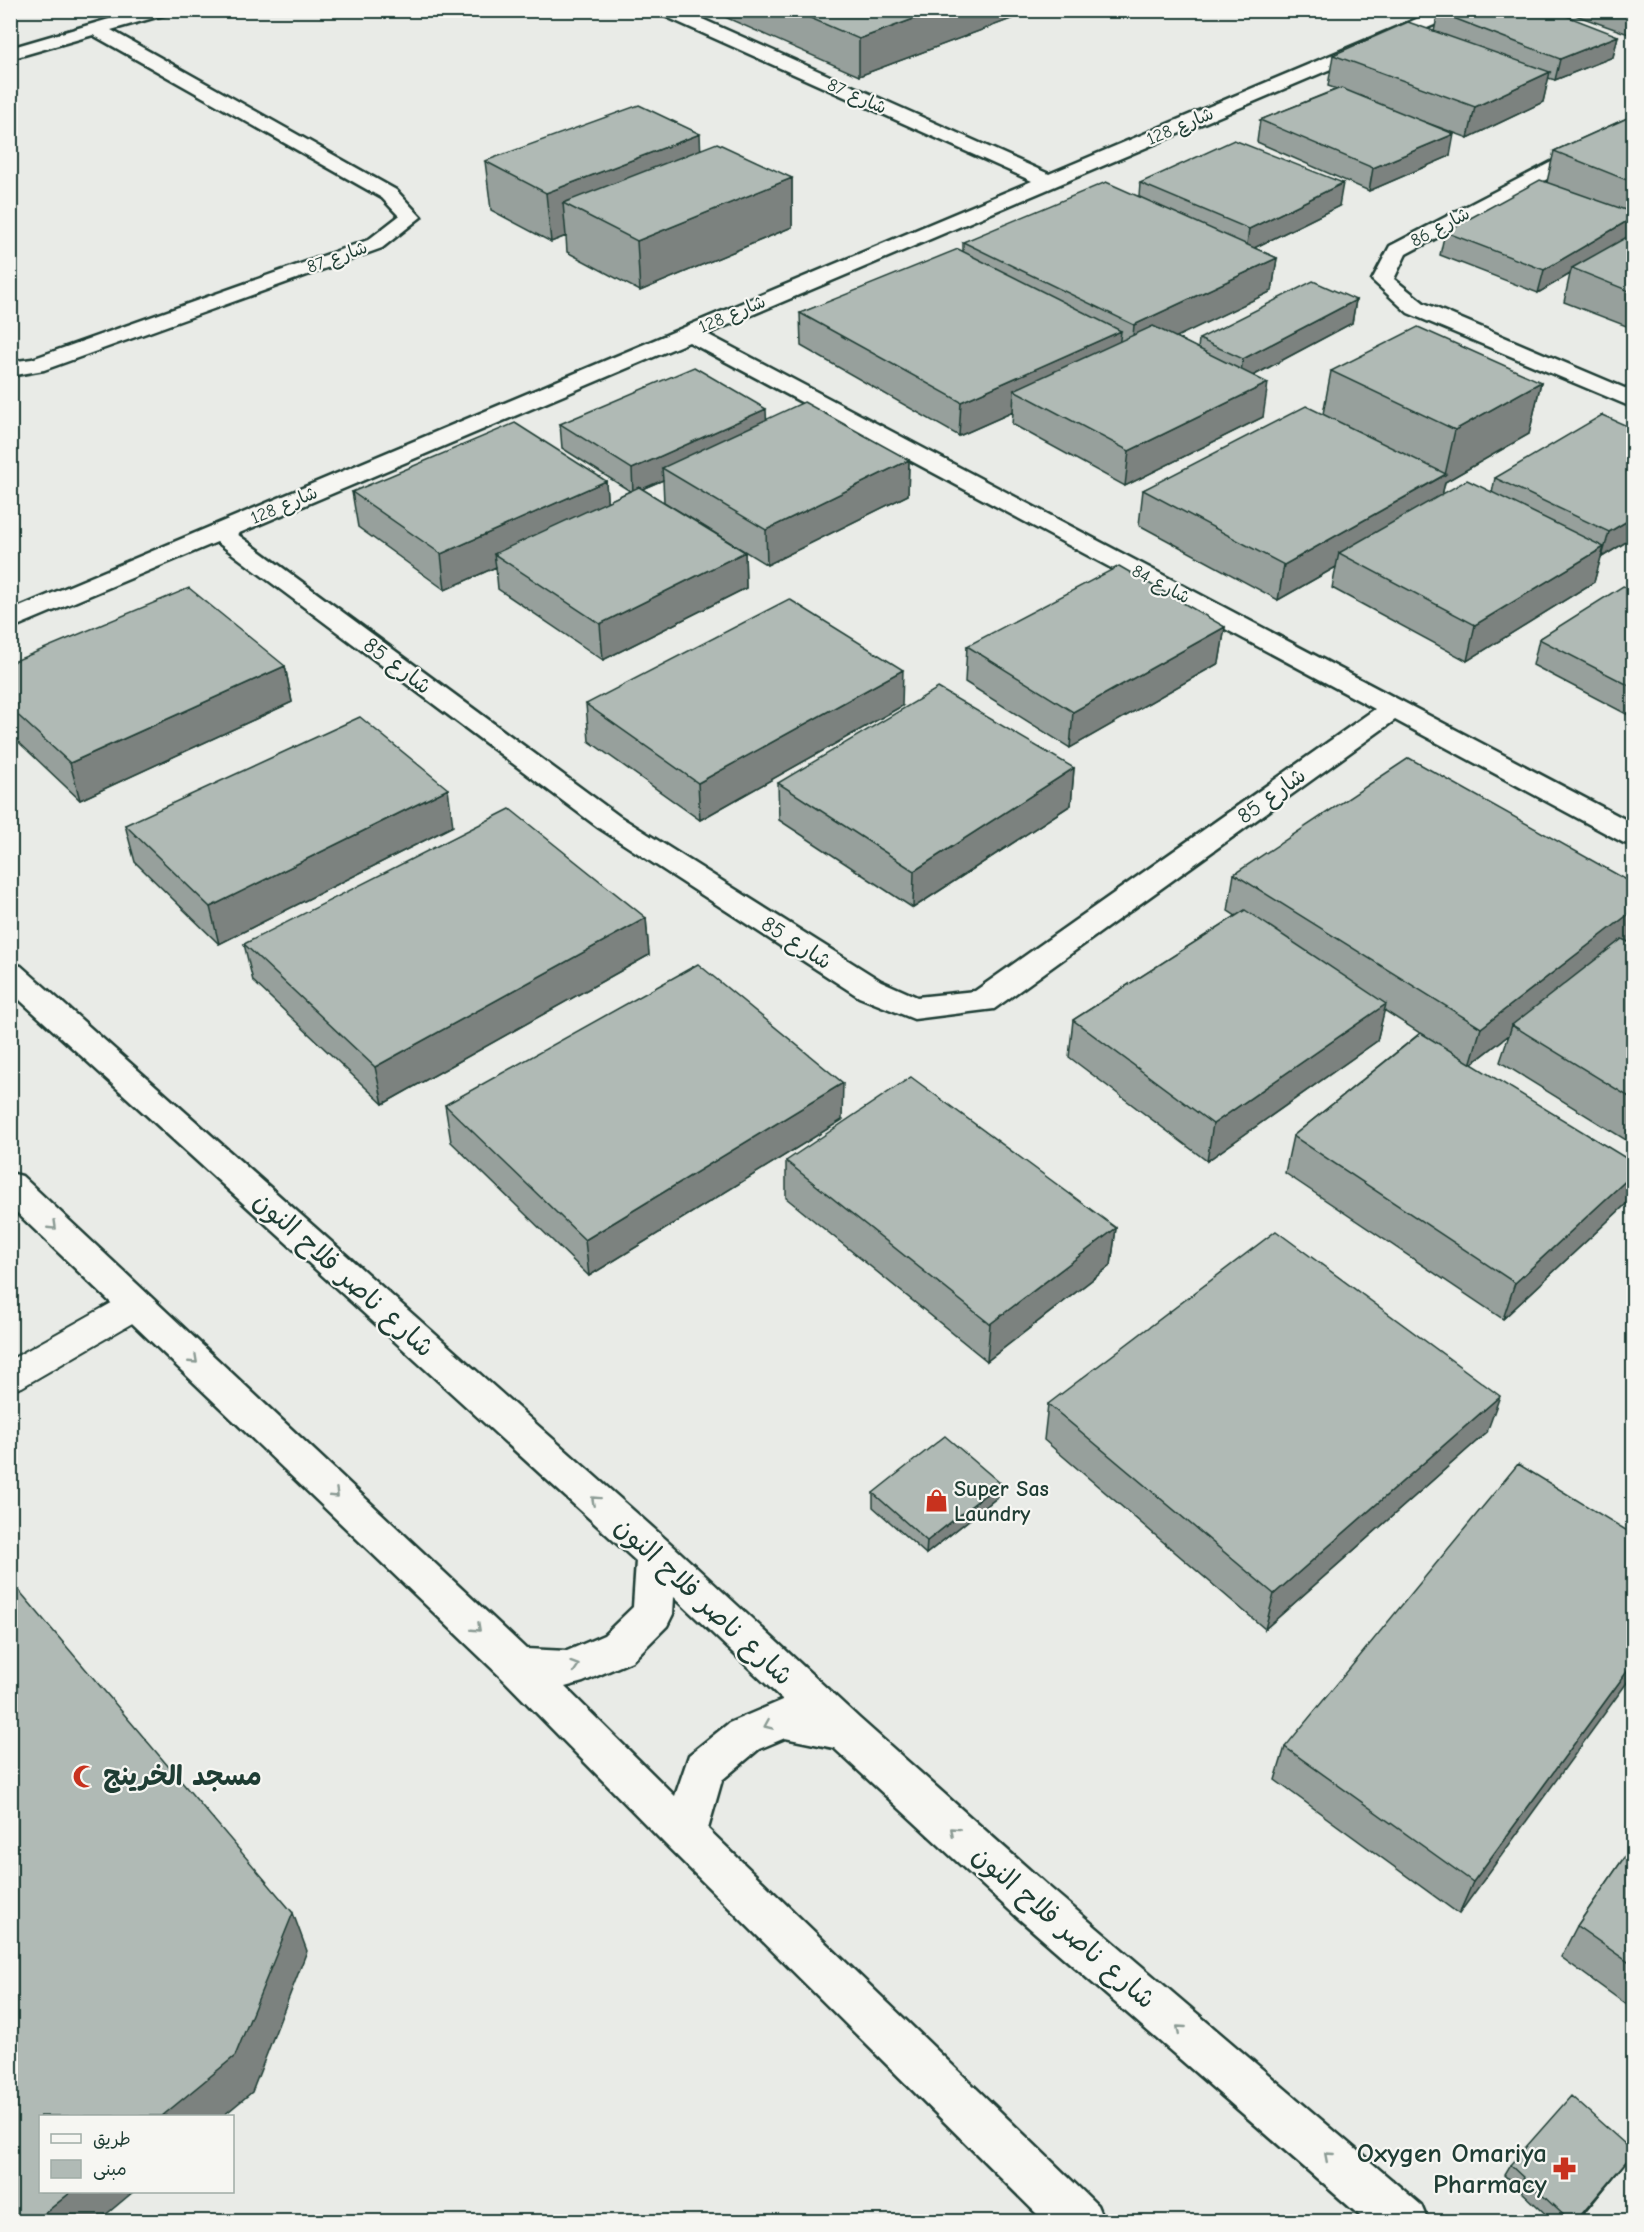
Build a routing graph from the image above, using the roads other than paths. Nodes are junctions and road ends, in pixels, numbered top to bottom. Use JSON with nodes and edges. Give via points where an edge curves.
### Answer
{"nodes":[{"id":1,"x":160,"y":10,"type":"edge"},
{"id":2,"x":666,"y":10,"type":"edge"},
{"id":3,"x":1454,"y":10,"type":"edge"},
{"id":4,"x":95,"y":29,"type":"junction"},
{"id":5,"x":10,"y":54,"type":"edge"},
{"id":6,"x":1634,"y":125,"type":"edge"},
{"id":7,"x":1048,"y":181,"type":"junction"},
{"id":8,"x":689,"y":333,"type":"junction"},
{"id":9,"x":10,"y":369,"type":"edge"},
{"id":10,"x":1634,"y":401,"type":"edge"},
{"id":11,"x":219,"y":532,"type":"junction"},
{"id":12,"x":10,"y":621,"type":"edge"},
{"id":13,"x":1394,"y":708,"type":"junction"},
{"id":14,"x":1634,"y":836,"type":"edge"},
{"id":15,"x":10,"y":974,"type":"edge"},
{"id":16,"x":10,"y":1185,"type":"edge"},
{"id":17,"x":135,"y":1305,"type":"junction"},
{"id":18,"x":10,"y":1377,"type":"edge"},
{"id":19,"x":656,"y":1555,"type":"junction"},
{"id":20,"x":517,"y":1666,"type":"junction"},
{"id":21,"x":845,"y":1732,"type":"junction"},
{"id":22,"x":685,"y":1835,"type":"junction"},
{"id":23,"x":1080,"y":2222,"type":"edge"},
{"id":24,"x":1404,"y":2222,"type":"edge"}],
"edges":[{"from":1,"to":4,"type":"street"},
{"from":2,"to":7,"type":"street","name":"شارع 87"},
{"from":3,"to":7,"type":"street","name":"شارع 128"},
{"from":4,"to":5,"type":"street"},
{"from":4,"to":9,"type":"street","name":"شارع 87","via":[[389,194],[411,217],[375,244],[36,365]]},
{"from":6,"to":10,"type":"street","name":"شارع 86","via":[[1397,250],[1383,280],[1416,308]]},
{"from":7,"to":8,"type":"street","name":"شارع 128"},
{"from":8,"to":11,"type":"street","name":"شارع 128"},
{"from":8,"to":13,"type":"street","name":"شارع 84"},
{"from":11,"to":12,"type":"street","name":"شارع 128"},
{"from":11,"to":13,"type":"street","name":"شارع 85","via":[[609,822],[870,989],[914,1008],[984,1001]]},
{"from":13,"to":14,"type":"street","name":"شارع 84"},
{"from":19,"to":15,"type":"street","name":"شارع ناصر فلاح النون","one_way":true},
{"from":16,"to":17,"type":"street","one_way":true},
{"from":17,"to":18,"type":"lane"},
{"from":17,"to":20,"type":"street","one_way":true},
{"from":20,"to":19,"type":"street","one_way":true,"via":[[569,1669],[618,1648],[653,1614]]},
{"from":19,"to":21,"type":"street","name":"شارع ناصر فلاح النون"},
{"from":20,"to":22,"type":"street"},
{"from":21,"to":22,"type":"street","one_way":true,"via":[[783,1719],[744,1736],[704,1769]]},
{"from":24,"to":21,"type":"street","name":"شارع ناصر فلاح النون","one_way":true,"via":[[1034,1902]]},
{"from":22,"to":23,"type":"street"}]}
